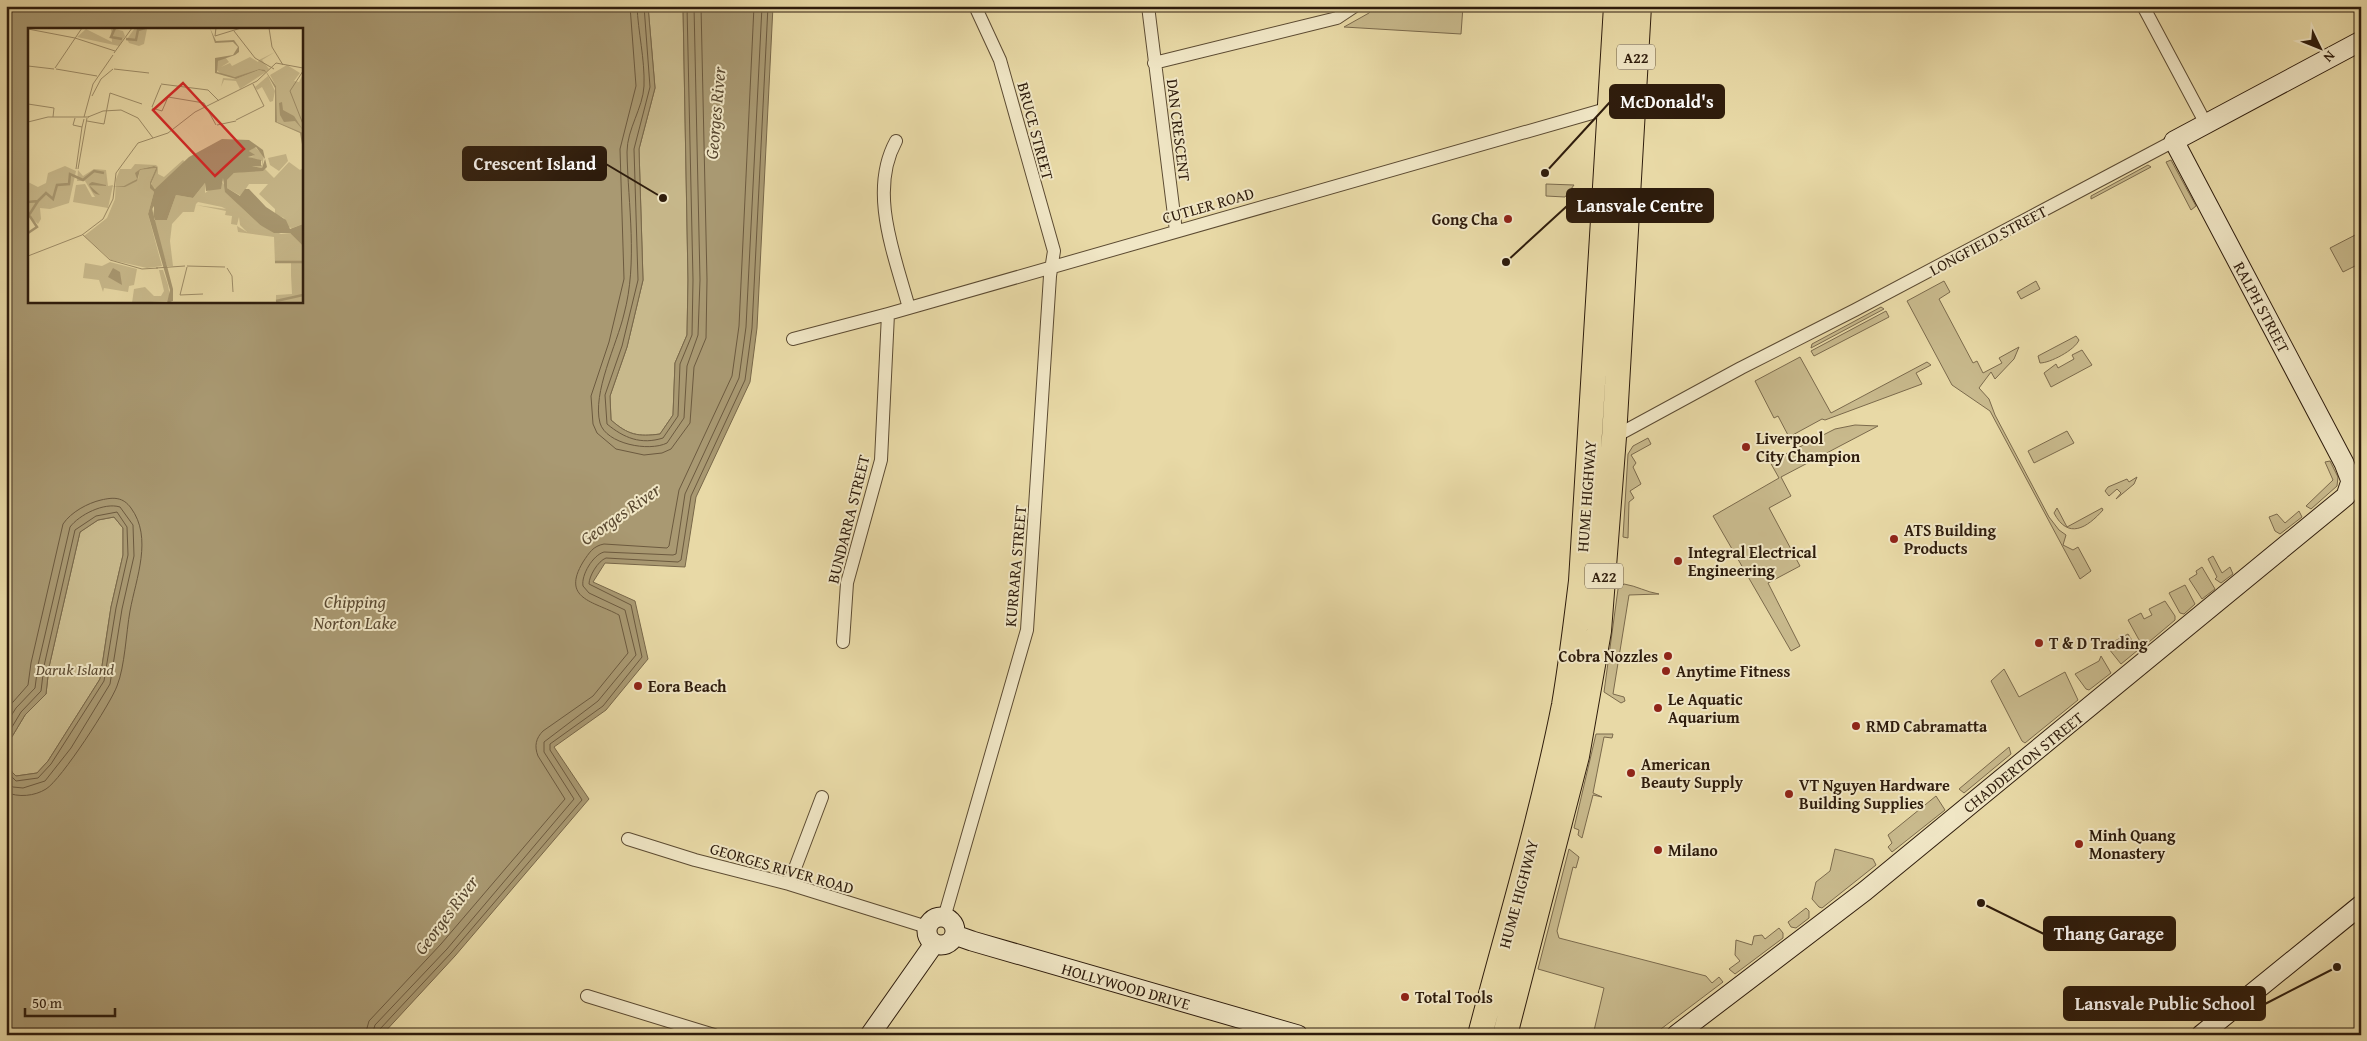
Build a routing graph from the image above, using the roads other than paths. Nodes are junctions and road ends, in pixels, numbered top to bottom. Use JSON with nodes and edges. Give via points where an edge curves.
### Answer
{"nodes":[{"id":1,"x":976,"y":6,"type":"edge"},
{"id":2,"x":1148,"y":6,"type":"edge"},
{"id":3,"x":1355,"y":6,"type":"edge"},
{"id":4,"x":1616,"y":6,"type":"edge"},
{"id":5,"x":1639,"y":6,"type":"edge"},
{"id":6,"x":2143,"y":6,"type":"edge"},
{"id":7,"x":2361,"y":40,"type":"edge"},
{"id":8,"x":1154,"y":63,"type":"junction"},
{"id":9,"x":1622,"y":108,"type":"junction"},
{"id":10,"x":2206,"y":124,"type":"junction"},
{"id":11,"x":896,"y":141,"type":"dead end"},
{"id":12,"x":2174,"y":141,"type":"junction"},
{"id":13,"x":1176,"y":231,"type":"junction"},
{"id":14,"x":1053,"y":267,"type":"junction"},
{"id":15,"x":909,"y":308,"type":"junction"},
{"id":16,"x":888,"y":314,"type":"junction"},
{"id":17,"x":793,"y":340,"type":"dead end"},
{"id":18,"x":1614,"y":437,"type":"junction"},
{"id":19,"x":2349,"y":473,"type":"joint"},
{"id":20,"x":842,"y":642,"type":"dead end"},
{"id":21,"x":822,"y":797,"type":"dead end"},
{"id":22,"x":628,"y":839,"type":"dead end"},
{"id":23,"x":789,"y":884,"type":"junction"},
{"id":24,"x":2361,"y":905,"type":"edge"},
{"id":25,"x":944,"y":918,"type":"junction"},
{"id":26,"x":955,"y":934,"type":"junction"},
{"id":27,"x":931,"y":936,"type":"junction"},
{"id":28,"x":587,"y":996,"type":"dead end"},
{"id":29,"x":714,"y":1035,"type":"edge"},
{"id":30,"x":870,"y":1035,"type":"edge"},
{"id":31,"x":1298,"y":1035,"type":"edge"},
{"id":32,"x":1480,"y":1035,"type":"edge"},
{"id":33,"x":1505,"y":1035,"type":"edge"},
{"id":34,"x":1676,"y":1035,"type":"edge"},
{"id":35,"x":2201,"y":1035,"type":"edge"}],
"edges":[{"from":1,"to":14,"type":"street","name":"BRUCE STREET","via":[[1000,60],[1051,238]]},
{"from":2,"to":8,"type":"street","name":"DAN CRESCENT"},
{"from":3,"to":8,"type":"street","name":"DAN CRESCENT","via":[[1337,18]]},
{"from":4,"to":9,"type":"highway","name":"HUME HIGHWAY","number":"A22"},
{"from":5,"to":9,"type":"highway","name":"HUME HIGHWAY","number":"A22"},
{"from":6,"to":10,"type":"street"},
{"from":7,"to":10,"type":"street","name":"LONGFIELD STREET"},
{"from":8,"to":13,"type":"street","name":"DAN CRESCENT"},
{"from":9,"to":13,"type":"street","name":"CUTLER ROAD"},
{"from":9,"to":18,"type":"highway","name":"HUME HIGHWAY","number":"A22"},
{"from":9,"to":32,"type":"highway","name":"HUME HIGHWAY","number":"A22","via":[[1574,643],[1550,765]]},
{"from":10,"to":12,"type":"street","name":"LONGFIELD STREET"},
{"from":11,"to":15,"type":"street","via":[[886,172],[886,216]]},
{"from":12,"to":18,"type":"street","name":"LONGFIELD STREET"},
{"from":12,"to":19,"type":"street","name":"RALPH STREET"},
{"from":13,"to":14,"type":"street","name":"CUTLER ROAD"},
{"from":14,"to":15,"type":"street","name":"CUTLER ROAD"},
{"from":14,"to":25,"type":"street","name":"KURRARA STREET","via":[[1027,630]]},
{"from":15,"to":16,"type":"street","name":"CUTLER ROAD"},
{"from":16,"to":17,"type":"street","name":"CUTLER ROAD"},
{"from":16,"to":20,"type":"street","name":"BUNDARRA STREET","via":[[881,460],[847,584]]},
{"from":18,"to":33,"type":"highway","name":"HUME HIGHWAY","number":"A22","via":[[1603,592],[1590,694],[1567,798]]},
{"from":19,"to":34,"type":"street","name":"CHADDERTON STREET","via":[[2350,489],[2339,504],[1865,891]]},
{"from":21,"to":23,"type":"street"},
{"from":22,"to":23,"type":"street","name":"GEORGES RIVER ROAD"},
{"from":23,"to":27,"type":"street","name":"GEORGES RIVER ROAD"},
{"from":24,"to":35,"type":"street"},
{"from":25,"to":26,"type":"street","via":[[951,922]]},
{"from":25,"to":27,"type":"street","via":[[936,918]]},
{"from":26,"to":27,"type":"street","via":[[946,944]]},
{"from":26,"to":31,"type":"street","name":"HOLLYWOOD DRIVE"},
{"from":27,"to":30,"type":"street"},
{"from":28,"to":29,"type":"street"}]}
